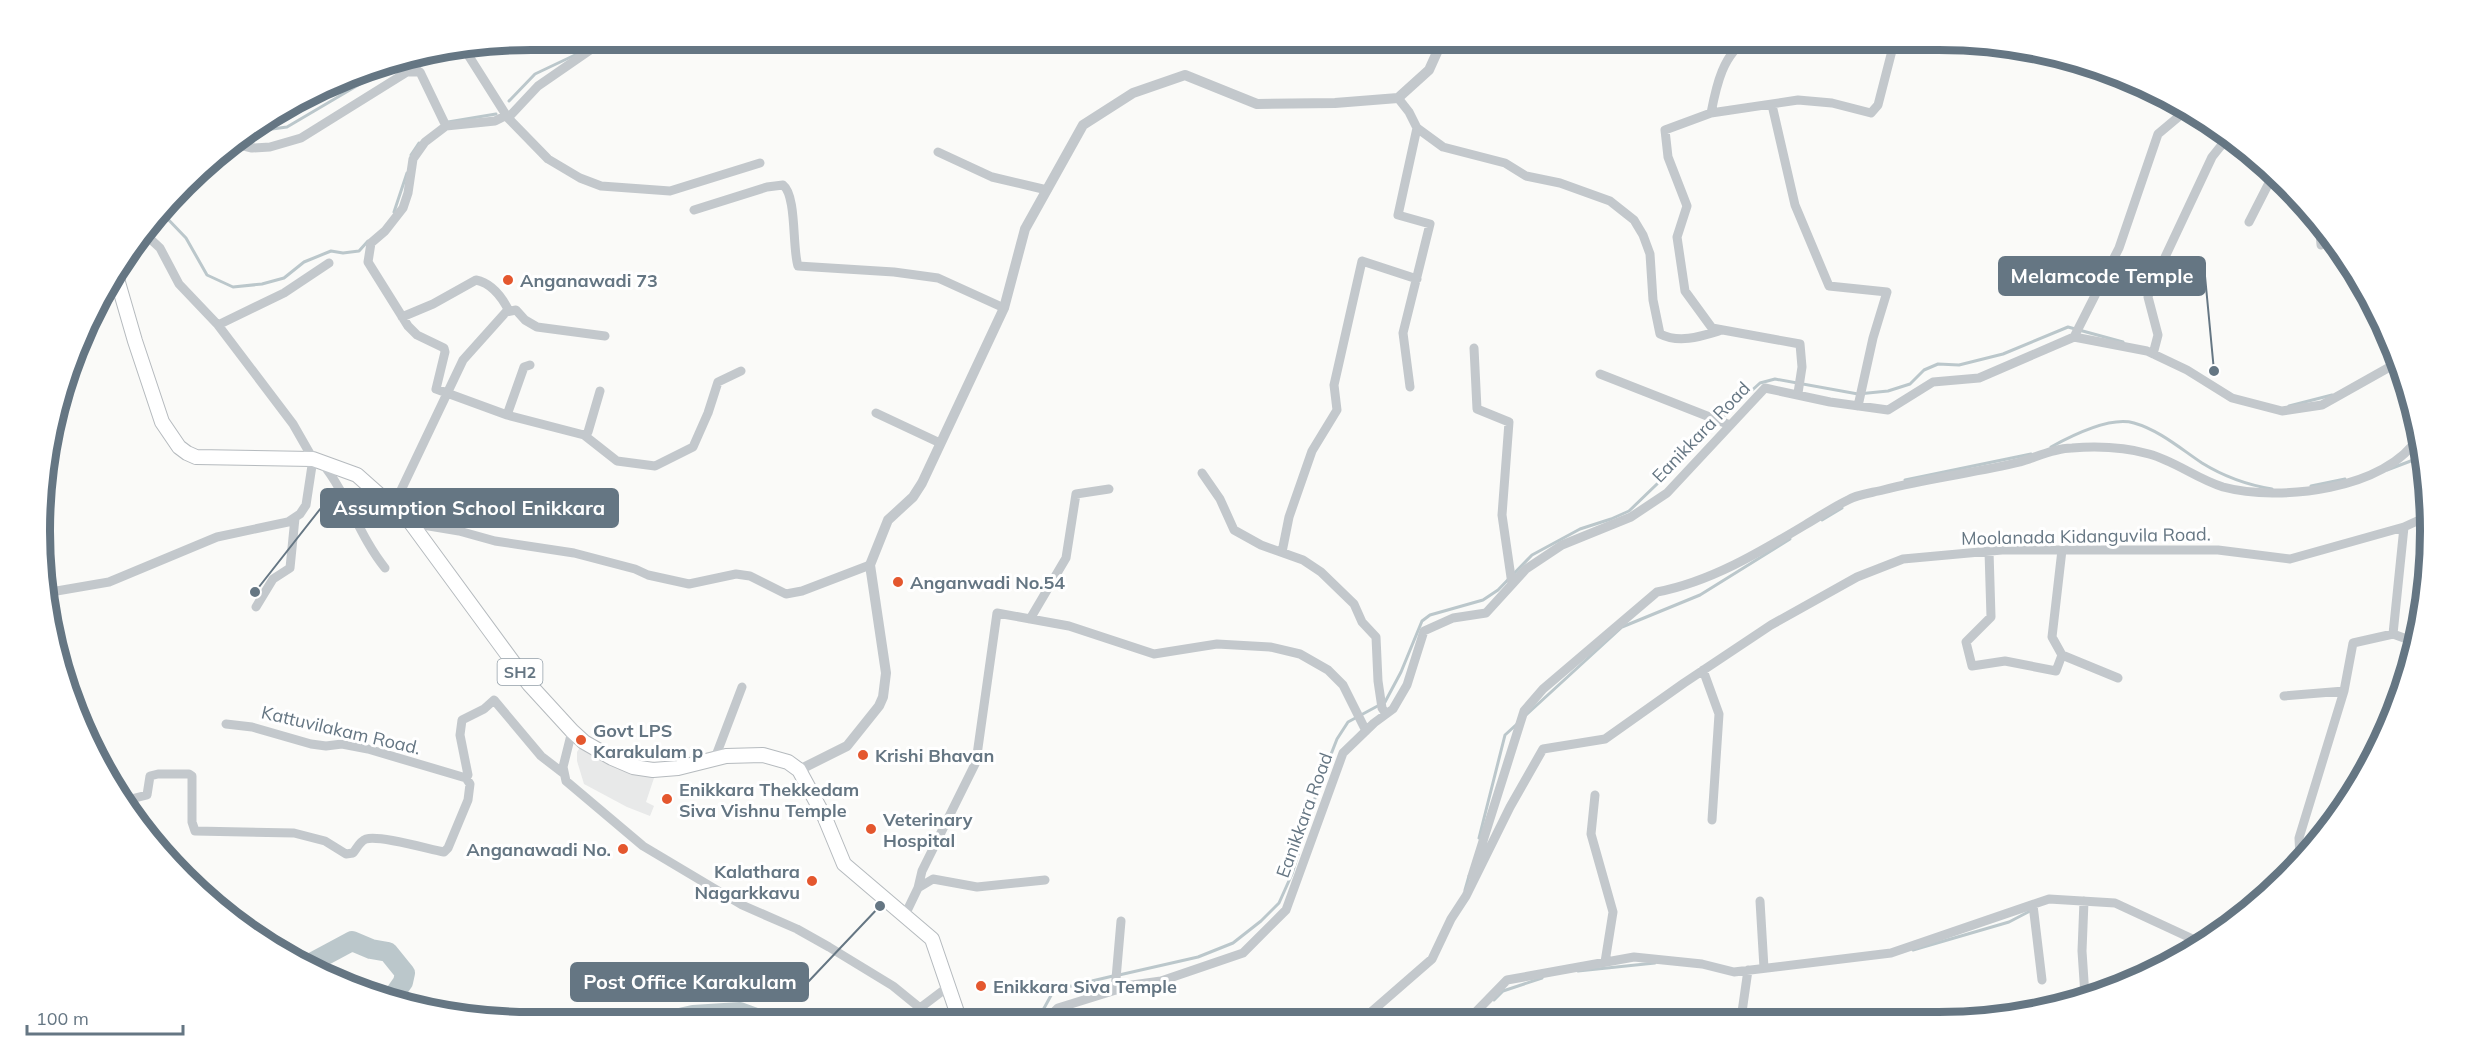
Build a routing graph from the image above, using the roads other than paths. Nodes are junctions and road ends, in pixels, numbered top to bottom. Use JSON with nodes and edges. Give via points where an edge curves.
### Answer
{"nodes":[{"id":1,"x":590,"y":50,"type":"edge"},
{"id":2,"x":1438,"y":50,"type":"edge"},
{"id":3,"x":1735,"y":50,"type":"edge"},
{"id":4,"x":1892,"y":50,"type":"edge"},
{"id":5,"x":468,"y":54,"type":"edge"},
{"id":6,"x":419,"y":63,"type":"edge"},
{"id":7,"x":407,"y":72,"type":"junction"},
{"id":8,"x":1398,"y":98,"type":"junction"},
{"id":9,"x":1772,"y":105,"type":"junction"},
{"id":10,"x":1712,"y":113,"type":"junction"},
{"id":11,"x":2181,"y":115,"type":"edge"},
{"id":12,"x":508,"y":117,"type":"junction"},
{"id":13,"x":446,"y":126,"type":"junction"},
{"id":14,"x":1417,"y":128,"type":"junction"},
{"id":15,"x":2224,"y":144,"type":"edge"},
{"id":16,"x":243,"y":146,"type":"edge"},
{"id":17,"x":938,"y":152,"type":"dead end"},
{"id":18,"x":760,"y":163,"type":"dead end"},
{"id":19,"x":2270,"y":181,"type":"edge"},
{"id":20,"x":1047,"y":189,"type":"junction"},
{"id":21,"x":694,"y":210,"type":"dead end"},
{"id":22,"x":2249,"y":222,"type":"dead end"},
{"id":23,"x":149,"y":238,"type":"edge"},
{"id":24,"x":2321,"y":239,"type":"edge"},
{"id":25,"x":2321,"y":244,"type":"dead end"},
{"id":26,"x":329,"y":263,"type":"dead end"},
{"id":27,"x":1417,"y":279,"type":"junction"},
{"id":28,"x":118,"y":283,"type":"edge"},
{"id":29,"x":1004,"y":308,"type":"junction"},
{"id":30,"x":509,"y":311,"type":"junction"},
{"id":31,"x":402,"y":317,"type":"junction"},
{"id":32,"x":218,"y":326,"type":"junction"},
{"id":33,"x":1722,"y":330,"type":"junction"},
{"id":34,"x":2077,"y":332,"type":"junction"},
{"id":35,"x":605,"y":336,"type":"dead end"},
{"id":36,"x":1474,"y":348,"type":"dead end"},
{"id":37,"x":2154,"y":351,"type":"junction"},
{"id":38,"x":530,"y":365,"type":"dead end"},
{"id":39,"x":2391,"y":367,"type":"edge"},
{"id":40,"x":741,"y":371,"type":"dead end"},
{"id":41,"x":1600,"y":374,"type":"dead end"},
{"id":42,"x":1799,"y":386,"type":"junction"},
{"id":43,"x":1410,"y":387,"type":"dead end"},
{"id":44,"x":600,"y":391,"type":"dead end"},
{"id":45,"x":447,"y":395,"type":"junction"},
{"id":46,"x":1858,"y":406,"type":"junction"},
{"id":47,"x":876,"y":413,"type":"dead end"},
{"id":48,"x":507,"y":415,"type":"junction"},
{"id":49,"x":1731,"y":424,"type":"junction"},
{"id":50,"x":584,"y":435,"type":"junction"},
{"id":51,"x":940,"y":444,"type":"junction"},
{"id":52,"x":2411,"y":446,"type":"edge"},
{"id":53,"x":317,"y":460,"type":"junction"},
{"id":54,"x":1202,"y":473,"type":"dead end"},
{"id":55,"x":1109,"y":489,"type":"dead end"},
{"id":56,"x":393,"y":507,"type":"junction"},
{"id":57,"x":295,"y":518,"type":"junction"},
{"id":58,"x":2419,"y":520,"type":"edge"},
{"id":59,"x":411,"y":523,"type":"junction"},
{"id":60,"x":2404,"y":527,"type":"junction"},
{"id":61,"x":2062,"y":550,"type":"junction"},
{"id":62,"x":1989,"y":551,"type":"junction"},
{"id":63,"x":1282,"y":552,"type":"junction"},
{"id":64,"x":870,"y":565,"type":"junction"},
{"id":65,"x":385,"y":568,"type":"dead end"},
{"id":66,"x":1512,"y":584,"type":"junction"},
{"id":67,"x":54,"y":591,"type":"edge"},
{"id":68,"x":256,"y":607,"type":"dead end"},
{"id":69,"x":1030,"y":620,"type":"junction"},
{"id":70,"x":2393,"y":634,"type":"junction"},
{"id":71,"x":2407,"y":639,"type":"edge"},
{"id":72,"x":2062,"y":656,"type":"junction"},
{"id":73,"x":1703,"y":670,"type":"junction"},
{"id":74,"x":2118,"y":678,"type":"dead end"},
{"id":75,"x":742,"y":687,"type":"dead end"},
{"id":76,"x":2344,"y":691,"type":"junction"},
{"id":77,"x":2284,"y":696,"type":"dead end"},
{"id":78,"x":1386,"y":714,"type":"junction"},
{"id":79,"x":226,"y":724,"type":"dead end"},
{"id":80,"x":1364,"y":727,"type":"junction"},
{"id":81,"x":572,"y":731,"type":"junction"},
{"id":82,"x":715,"y":758,"type":"junction"},
{"id":83,"x":799,"y":770,"type":"junction"},
{"id":84,"x":563,"y":773,"type":"junction"},
{"id":85,"x":466,"y":778,"type":"junction"},
{"id":86,"x":1595,"y":795,"type":"dead end"},
{"id":87,"x":132,"y":799,"type":"edge"},
{"id":88,"x":1712,"y":820,"type":"dead end"},
{"id":89,"x":2300,"y":849,"type":"edge"},
{"id":90,"x":1045,"y":880,"type":"dead end"},
{"id":91,"x":918,"y":888,"type":"junction"},
{"id":92,"x":1466,"y":896,"type":"junction"},
{"id":93,"x":1760,"y":901,"type":"dead end"},
{"id":94,"x":2084,"y":901,"type":"junction"},
{"id":95,"x":2033,"y":905,"type":"junction"},
{"id":96,"x":905,"y":915,"type":"junction"},
{"id":97,"x":1121,"y":921,"type":"dead end"},
{"id":98,"x":2192,"y":939,"type":"edge"},
{"id":99,"x":1605,"y":962,"type":"junction"},
{"id":100,"x":1764,"y":968,"type":"junction"},
{"id":101,"x":1748,"y":970,"type":"junction"},
{"id":102,"x":2042,"y":980,"type":"dead end"},
{"id":103,"x":949,"y":986,"type":"junction"},
{"id":104,"x":2085,"y":989,"type":"edge"},
{"id":105,"x":1115,"y":990,"type":"junction"},
{"id":106,"x":1481,"y":1007,"type":"junction"},
{"id":107,"x":957,"y":1012,"type":"edge"},
{"id":108,"x":1054,"y":1012,"type":"edge"},
{"id":109,"x":1371,"y":1012,"type":"edge"},
{"id":110,"x":1476,"y":1012,"type":"edge"},
{"id":111,"x":1484,"y":1012,"type":"edge"},
{"id":112,"x":1742,"y":1012,"type":"edge"}],
"edges":[{"from":1,"to":12,"type":"street","via":[[538,86]]},
{"from":2,"to":8,"type":"street","via":[[1429,70]]},
{"from":3,"to":10,"type":"street","via":[[1718,77]]},
{"from":4,"to":9,"type":"street","via":[[1878,105],[1871,112],[1798,100]]},
{"from":5,"to":12,"type":"street"},
{"from":6,"to":7,"type":"street"},
{"from":7,"to":13,"type":"street","via":[[420,72]]},
{"from":7,"to":16,"type":"street","via":[[301,138],[270,147]]},
{"from":8,"to":14,"type":"street"},
{"from":8,"to":20,"type":"street","via":[[1257,104],[1185,75],[1133,93],[1083,125]]},
{"from":9,"to":10,"type":"street"},
{"from":9,"to":46,"type":"street","via":[[1795,205],[1828,286],[1887,292]]},
{"from":10,"to":33,"type":"street","via":[[1665,130],[1668,157],[1687,206],[1677,237],[1685,291],[1712,328]]},
{"from":11,"to":34,"type":"street","via":[[2158,134],[2120,248]]},
{"from":12,"to":13,"type":"street"},
{"from":12,"to":18,"type":"street","via":[[548,159],[601,186],[670,191]]},
{"from":13,"to":31,"type":"street","via":[[425,142],[413,159],[403,208],[371,243],[368,262]]},
{"from":14,"to":27,"type":"street","via":[[1398,215],[1430,225]]},
{"from":14,"to":33,"type":"street","via":[[1443,147],[1610,201],[1634,220],[1643,235],[1650,254],[1660,334],[1684,339]]},
{"from":15,"to":37,"type":"street","via":[[2212,157],[2151,287],[2148,297],[2158,335]]},
{"from":17,"to":20,"type":"street","via":[[992,177]]},
{"from":19,"to":22,"type":"street"},
{"from":20,"to":29,"type":"street","via":[[1025,229]]},
{"from":21,"to":29,"type":"street","via":[[783,185],[788,193],[798,266],[938,278]]},
{"from":23,"to":32,"type":"street","via":[[160,248],[179,284]]},
{"from":24,"to":25,"type":"street"},
{"from":26,"to":32,"type":"street","via":[[284,293]]},
{"from":27,"to":43,"type":"street","via":[[1404,333]]},
{"from":27,"to":63,"type":"street","via":[[1362,261],[1334,385],[1336,410],[1312,451],[1289,517]]},
{"from":28,"to":53,"type":"main road","number":"SH2","via":[[162,422],[179,447],[196,457]]},
{"from":29,"to":51,"type":"street"},
{"from":30,"to":31,"type":"street","via":[[486,283],[476,280]]},
{"from":30,"to":35,"type":"street","via":[[516,310],[537,327]]},
{"from":30,"to":45,"type":"street","via":[[463,360]]},
{"from":31,"to":45,"type":"street","via":[[417,335],[444,348],[436,389]]},
{"from":32,"to":53,"type":"street"},
{"from":33,"to":42,"type":"street","via":[[1800,344]]},
{"from":34,"to":37,"type":"street"},
{"from":34,"to":46,"type":"street","name":"Eanikkara Road","via":[[1979,378],[1933,382],[1888,410]]},
{"from":36,"to":66,"type":"street","via":[[1478,410],[1509,422],[1502,514]]},
{"from":37,"to":39,"type":"street","via":[[2232,398],[2282,411],[2322,405]]},
{"from":38,"to":48,"type":"street","via":[[524,367]]},
{"from":40,"to":50,"type":"street","via":[[718,382],[693,447],[655,466],[617,461]]},
{"from":41,"to":49,"type":"street"},
{"from":42,"to":46,"type":"street","name":"Eanikkara Road","via":[[1830,402]]},
{"from":42,"to":49,"type":"street","name":"Eanikkara Road","via":[[1765,388]]},
{"from":44,"to":50,"type":"street"},
{"from":45,"to":48,"type":"street"},
{"from":45,"to":56,"type":"street"},
{"from":47,"to":51,"type":"street"},
{"from":48,"to":50,"type":"street"},
{"from":49,"to":66,"type":"street","name":"Eanikkara Road","via":[[1667,493],[1631,517],[1563,545],[1526,568]]},
{"from":51,"to":64,"type":"street","via":[[922,483],[888,520]]},
{"from":52,"to":92,"type":"street","via":[[2405,454],[2362,478],[2295,493],[2264,494],[2223,487],[2150,454],[2112,447],[2080,447],[1849,499],[1719,571],[1657,592],[1543,689],[1524,711],[1515,735]]},
{"from":53,"to":56,"type":"main road","number":"SH2","via":[[357,475]]},
{"from":53,"to":57,"type":"street","via":[[306,505]]},
{"from":53,"to":65,"type":"street","via":[[351,508],[374,555]]},
{"from":54,"to":63,"type":"street","via":[[1234,530]]},
{"from":55,"to":69,"type":"street","via":[[1076,494],[1066,558]]},
{"from":56,"to":59,"type":"main road","number":"SH2"},
{"from":57,"to":67,"type":"street","via":[[217,537],[109,582]]},
{"from":57,"to":68,"type":"street","via":[[290,568],[273,579]]},
{"from":58,"to":60,"type":"street","name":"Moolanada Kidanguvila Road."},
{"from":59,"to":64,"type":"street","via":[[495,542],[574,553],[689,584],[736,574],[750,576],[786,594]]},
{"from":59,"to":81,"type":"main road","number":"SH2","via":[[529,684]]},
{"from":60,"to":61,"type":"street","name":"Moolanada Kidanguvila Road.","via":[[2290,559],[2218,550]]},
{"from":60,"to":70,"type":"street"},
{"from":61,"to":62,"type":"street","name":"Moolanada Kidanguvila Road."},
{"from":61,"to":72,"type":"street","via":[[2052,638]]},
{"from":62,"to":72,"type":"street","via":[[1991,617],[1966,642],[1972,666],[2005,661],[2056,671]]},
{"from":62,"to":73,"type":"street","name":"Moolanada Kidanguvila Road.","via":[[1903,559],[1857,577],[1771,625]]},
{"from":63,"to":78,"type":"street","via":[[1321,572],[1354,604],[1362,622],[1376,637],[1378,681]]},
{"from":64,"to":83,"type":"street","via":[[885,658],[883,697],[847,746]]},
{"from":66,"to":78,"type":"street","name":"Eanikkara Road","via":[[1486,613],[1453,618],[1424,631],[1407,685]]},
{"from":69,"to":80,"type":"street","via":[[1069,626],[1154,654],[1217,644],[1270,647],[1300,654],[1328,670],[1343,686]]},
{"from":69,"to":91,"type":"street","via":[[1006,614],[995,616],[976,762],[922,871]]},
{"from":70,"to":71,"type":"street"},
{"from":70,"to":76,"type":"street","via":[[2354,643]]},
{"from":72,"to":74,"type":"street"},
{"from":73,"to":88,"type":"street","via":[[1719,714]]},
{"from":73,"to":92,"type":"street","name":"Moolanada Kidanguvila Road.","via":[[1605,739],[1543,749]]},
{"from":75,"to":82,"type":"street"},
{"from":76,"to":77,"type":"street"},
{"from":76,"to":89,"type":"street","via":[[2299,838]]},
{"from":78,"to":80,"type":"street","name":"Eanikkara Road"},
{"from":79,"to":85,"type":"street","name":"Kattuvilakam Road.","via":[[252,727],[311,744],[368,749]]},
{"from":80,"to":105,"type":"street","name":"Eanikkara Road","via":[[1342,753],[1286,910],[1243,953],[1161,981]]},
{"from":81,"to":82,"type":"main road","number":"SH2","via":[[633,767],[678,768]]},
{"from":81,"to":84,"type":"street"},
{"from":82,"to":83,"type":"main road","number":"SH2","via":[[763,755],[788,762]]},
{"from":83,"to":96,"type":"main road","via":[[844,864]]},
{"from":84,"to":85,"type":"street","via":[[535,749],[494,700],[462,720],[460,735]]},
{"from":84,"to":103,"type":"street","via":[[566,781],[643,846],[742,904],[829,947],[893,986],[920,1008]]},
{"from":85,"to":87,"type":"street","via":[[470,784],[468,801],[444,852],[371,839],[346,854],[325,841],[294,832],[195,831],[189,774],[150,776],[147,795]]},
{"from":86,"to":99,"type":"street","via":[[1592,834],[1613,912]]},
{"from":90,"to":91,"type":"street","via":[[976,887],[933,879]]},
{"from":91,"to":96,"type":"street"},
{"from":92,"to":109,"type":"street","name":"Moolanada Kidanguvila Road.","via":[[1432,959]]},
{"from":93,"to":100,"type":"street"},
{"from":94,"to":95,"type":"street","via":[[2049,899]]},
{"from":94,"to":98,"type":"street","via":[[2115,903]]},
{"from":94,"to":104,"type":"street"},
{"from":95,"to":100,"type":"street","via":[[1891,953]]},
{"from":95,"to":102,"type":"street"},
{"from":96,"to":103,"type":"main road","via":[[932,939]]},
{"from":97,"to":105,"type":"street"},
{"from":99,"to":101,"type":"street","via":[[1634,957],[1702,964],[1734,972]]},
{"from":99,"to":106,"type":"street","via":[[1507,980]]},
{"from":100,"to":101,"type":"street"},
{"from":101,"to":112,"type":"street"},
{"from":103,"to":107,"type":"main road"},
{"from":105,"to":108,"type":"street","name":"Eanikkara Road"},
{"from":106,"to":110,"type":"street"},
{"from":106,"to":111,"type":"street"}]}
